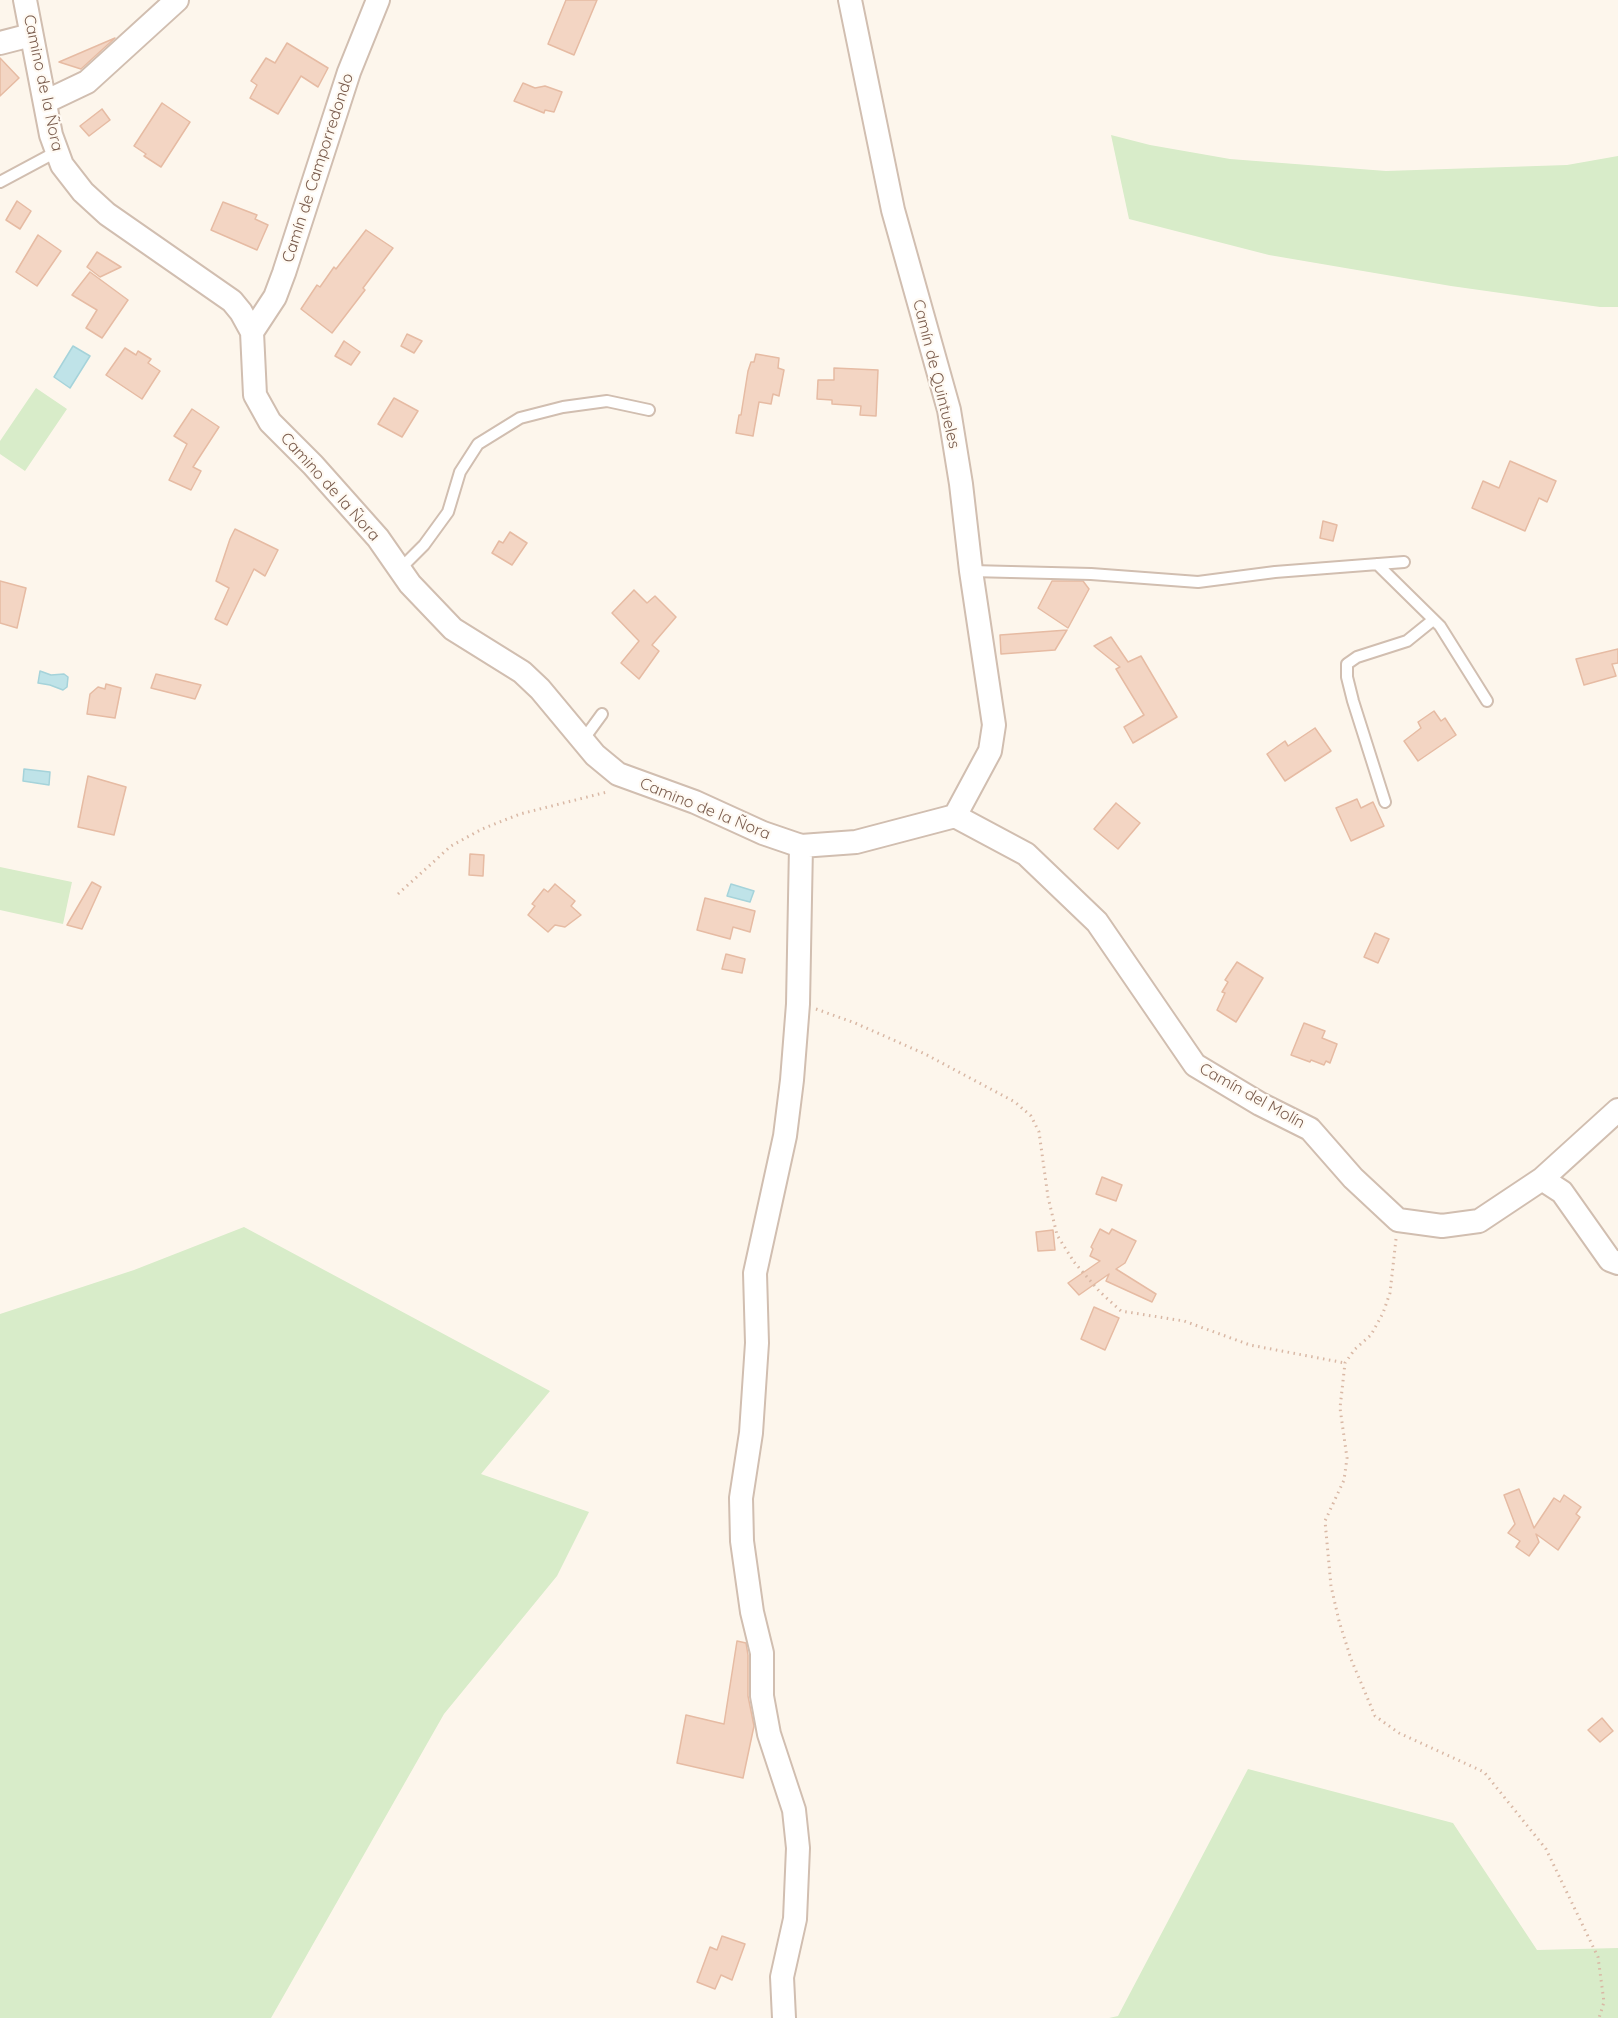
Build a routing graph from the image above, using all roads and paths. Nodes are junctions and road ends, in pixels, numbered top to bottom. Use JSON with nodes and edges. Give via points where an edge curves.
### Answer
{"nodes":[{"id":1,"x":25,"y":0,"type":"edge"},
{"id":2,"x":177,"y":0,"type":"edge"},
{"id":3,"x":378,"y":0,"type":"edge"},
{"id":4,"x":850,"y":0,"type":"edge"},
{"id":5,"x":31,"y":35,"type":"junction"},
{"id":6,"x":0,"y":43,"type":"edge"},
{"id":7,"x":45,"y":102,"type":"junction"},
{"id":8,"x":56,"y":152,"type":"junction"},
{"id":9,"x":0,"y":183,"type":"edge"},
{"id":10,"x":252,"y":332,"type":"junction"},
{"id":11,"x":649,"y":410,"type":"dead end"},
{"id":12,"x":1404,"y":562,"type":"dead end"},
{"id":13,"x":1377,"y":564,"type":"junction"},
{"id":14,"x":400,"y":569,"type":"junction"},
{"id":15,"x":971,"y":571,"type":"junction"},
{"id":16,"x":1433,"y":620,"type":"junction"},
{"id":17,"x":1487,"y":701,"type":"dead end"},
{"id":18,"x":602,"y":714,"type":"dead end"},
{"id":19,"x":583,"y":740,"type":"junction"},
{"id":20,"x":629,"y":778,"type":"junction"},
{"id":21,"x":1385,"y":801,"type":"dead end"},
{"id":22,"x":955,"y":816,"type":"junction"},
{"id":23,"x":801,"y":846,"type":"junction"},
{"id":24,"x":398,"y":894,"type":"dead end"},
{"id":25,"x":798,"y":1004,"type":"junction"},
{"id":26,"x":1618,"y":1110,"type":"edge"},
{"id":27,"x":1542,"y":1179,"type":"junction"},
{"id":28,"x":1398,"y":1220,"type":"junction"},
{"id":29,"x":1618,"y":1263,"type":"edge"},
{"id":30,"x":1345,"y":1363,"type":"junction"},
{"id":31,"x":784,"y":2018,"type":"edge"},
{"id":32,"x":1599,"y":2018,"type":"edge"}],
"edges":[{"from":1,"to":5,"type":"street","name":"Camino de la Ñora"},
{"from":2,"to":7,"type":"street","via":[[87,82]]},
{"from":3,"to":10,"type":"street","name":"Camín de Camporredondo","via":[[349,72],[275,297]]},
{"from":4,"to":15,"type":"street","name":"Camín de Quintueles","via":[[893,210],[948,410],[962,484]]},
{"from":5,"to":6,"type":"street"},
{"from":5,"to":7,"type":"street","name":"Camino de la Ñora"},
{"from":7,"to":8,"type":"street","name":"Camino de la Ñora"},
{"from":8,"to":9,"type":"lane"},
{"from":8,"to":10,"type":"street","name":"Camino de la Ñora","via":[[83,192],[107,214],[232,300]]},
{"from":10,"to":14,"type":"street","name":"Camino de la Ñora","via":[[255,395],[270,422],[314,465]]},
{"from":11,"to":14,"type":"lane","via":[[607,401],[563,407],[520,418],[478,444],[460,472],[448,512]]},
{"from":12,"to":13,"type":"lane"},
{"from":13,"to":15,"type":"lane","via":[[1198,582]]},
{"from":13,"to":16,"type":"lane"},
{"from":14,"to":19,"type":"street","name":"Camino de la Ñora","via":[[453,629],[522,672]]},
{"from":15,"to":22,"type":"street","name":"Camín de Quintueles","via":[[994,725],[990,751]]},
{"from":16,"to":17,"type":"lane"},
{"from":16,"to":21,"type":"lane","via":[[1407,641],[1347,664],[1353,701]]},
{"from":18,"to":19,"type":"lane"},
{"from":19,"to":20,"type":"street","name":"Camino de la Ñora","via":[[618,774]]},
{"from":20,"to":23,"type":"street","name":"Camino de la Ñora"},
{"from":20,"to":24,"type":"path","via":[[610,792],[519,814],[483,829],[451,846]]},
{"from":22,"to":23,"type":"street","via":[[856,842]]},
{"from":22,"to":28,"type":"street","name":"Camín del Molín","via":[[1026,854],[1097,922],[1195,1065],[1310,1129],[1353,1178]]},
{"from":23,"to":25,"type":"street"},
{"from":25,"to":30,"type":"path","via":[[855,1023],[926,1054],[1015,1102],[1031,1116],[1039,1132],[1058,1235],[1074,1262],[1121,1311],[1184,1321],[1250,1345]]},
{"from":25,"to":31,"type":"street","via":[[785,1136],[755,1273],[757,1343],[751,1433],[741,1498],[742,1541],[762,1653],[762,1696],[769,1734],[794,1810],[798,1848],[795,1919],[782,1977]]},
{"from":26,"to":27,"type":"street"},
{"from":27,"to":28,"type":"street","via":[[1479,1221],[1442,1226]]},
{"from":27,"to":29,"type":"street","via":[[1562,1192],[1610,1260]]},
{"from":28,"to":30,"type":"path","via":[[1390,1293],[1383,1313],[1371,1335]]},
{"from":30,"to":32,"type":"path","via":[[1340,1408],[1347,1458],[1344,1480],[1325,1521],[1331,1586],[1351,1659],[1375,1716],[1399,1733],[1484,1773],[1545,1849],[1598,1957],[1604,2002]]}]}
